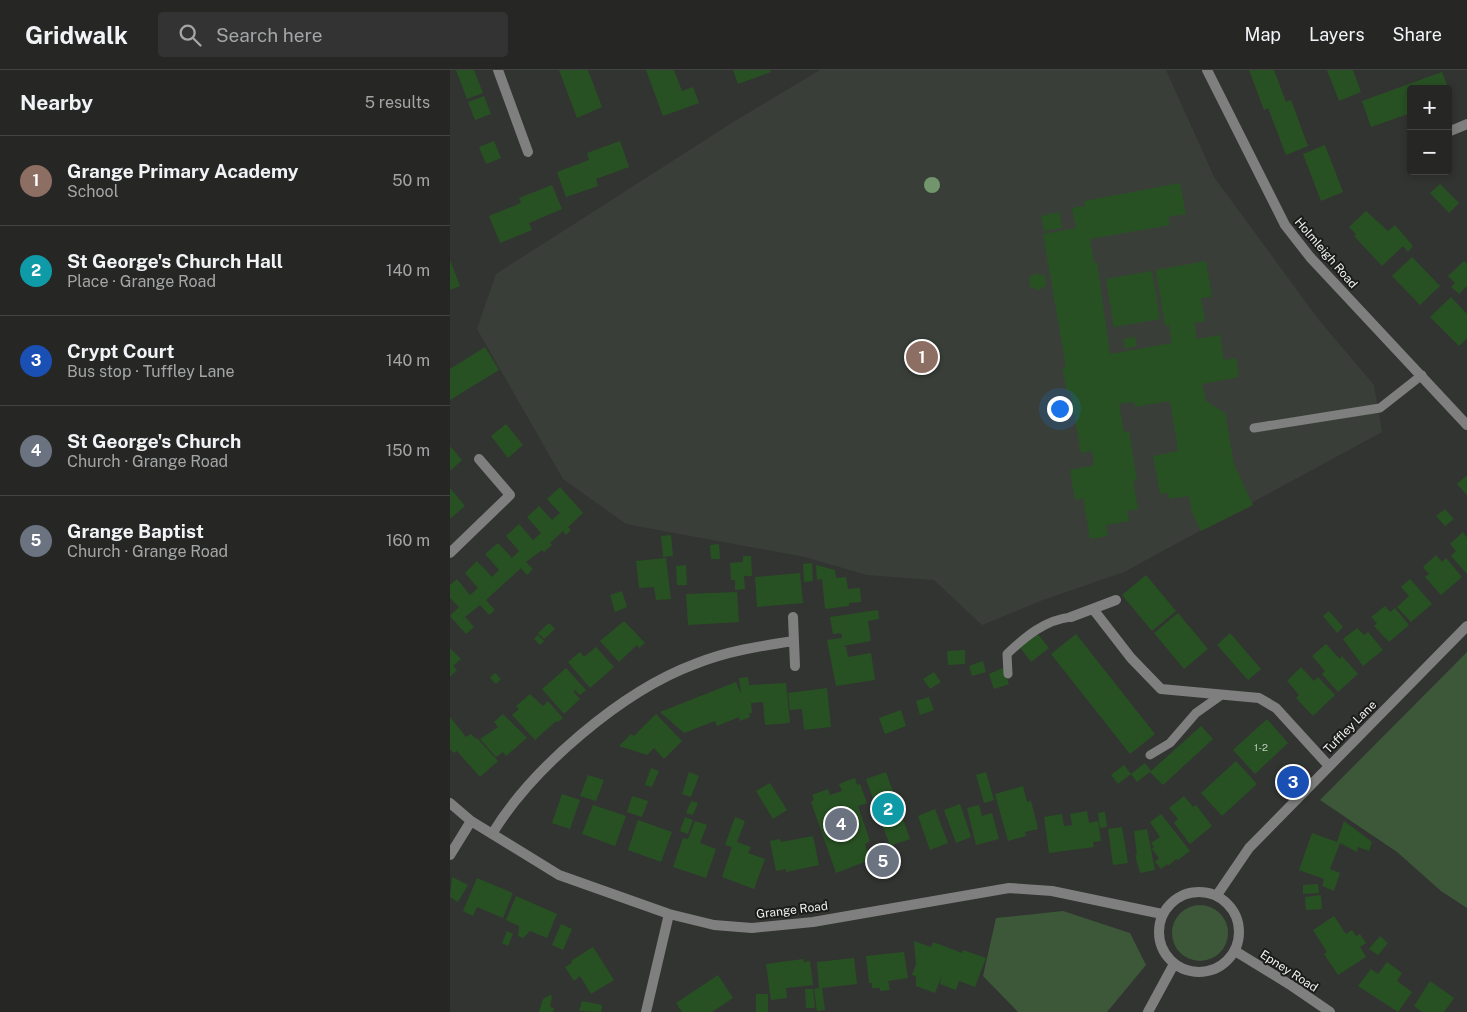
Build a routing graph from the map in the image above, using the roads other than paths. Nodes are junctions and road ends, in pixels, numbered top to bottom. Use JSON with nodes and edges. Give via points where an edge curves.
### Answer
{"nodes":[{"id":1,"x":498,"y":70,"type":"edge"},
{"id":2,"x":1207,"y":70,"type":"edge"},
{"id":3,"x":1467,"y":124,"type":"edge"},
{"id":4,"x":1452,"y":130,"type":"edge"},
{"id":5,"x":528,"y":152,"type":"dead end"},
{"id":6,"x":1422,"y":376,"type":"junction"},
{"id":7,"x":1467,"y":425,"type":"edge"},
{"id":8,"x":1254,"y":428,"type":"dead end"},
{"id":9,"x":479,"y":460,"type":"dead end"},
{"id":10,"x":450,"y":553,"type":"edge"},
{"id":11,"x":1116,"y":600,"type":"dead end"},
{"id":12,"x":1093,"y":608,"type":"junction"},
{"id":13,"x":793,"y":617,"type":"dead end"},
{"id":14,"x":1071,"y":617,"type":"joint"},
{"id":15,"x":1467,"y":626,"type":"edge"},
{"id":16,"x":794,"y":642,"type":"junction"},
{"id":17,"x":796,"y":666,"type":"dead end"},
{"id":18,"x":1008,"y":674,"type":"dead end"},
{"id":19,"x":1220,"y":696,"type":"junction"},
{"id":20,"x":1150,"y":755,"type":"dead end"},
{"id":21,"x":1329,"y":766,"type":"junction"},
{"id":22,"x":450,"y":803,"type":"edge"},
{"id":23,"x":471,"y":821,"type":"junction"},
{"id":24,"x":492,"y":834,"type":"junction"},
{"id":25,"x":450,"y":854,"type":"edge"},
{"id":26,"x":1217,"y":895,"type":"junction"},
{"id":27,"x":669,"y":914,"type":"junction"},
{"id":28,"x":1162,"y":914,"type":"junction"},
{"id":29,"x":1235,"y":951,"type":"junction"},
{"id":30,"x":1174,"y":964,"type":"junction"},
{"id":31,"x":646,"y":1012,"type":"edge"},
{"id":32,"x":1148,"y":1012,"type":"edge"},
{"id":33,"x":1330,"y":1012,"type":"edge"}],
"edges":[{"from":1,"to":5,"type":"street"},
{"from":2,"to":6,"type":"street","name":"Holmleigh Road","via":[[1285,224],[1310,257]]},
{"from":3,"to":4,"type":"street"},
{"from":6,"to":7,"type":"street","name":"Holmleigh Road"},
{"from":6,"to":8,"type":"lane","via":[[1380,408]]},
{"from":9,"to":10,"type":"street","via":[[510,495]]},
{"from":11,"to":12,"type":"street"},
{"from":12,"to":14,"type":"street"},
{"from":12,"to":19,"type":"street","via":[[1131,658],[1161,689]]},
{"from":13,"to":16,"type":"street"},
{"from":14,"to":18,"type":"lane","via":[[1056,618],[1028,634],[1007,654]]},
{"from":15,"to":21,"type":"street","name":"Tuffley Lane"},
{"from":16,"to":17,"type":"street"},
{"from":16,"to":24,"type":"street","via":[[746,648],[694,664],[642,689],[555,759],[506,811]]},
{"from":19,"to":20,"type":"lane","via":[[1196,713],[1170,743]]},
{"from":19,"to":21,"type":"street","via":[[1259,698],[1276,708]]},
{"from":21,"to":26,"type":"street","name":"Tuffley Lane","via":[[1249,848]]},
{"from":22,"to":23,"type":"street","name":"Grange Road"},
{"from":23,"to":24,"type":"street","name":"Grange Road"},
{"from":23,"to":25,"type":"street"},
{"from":24,"to":27,"type":"street","name":"Grange Road","via":[[559,875]]},
{"from":26,"to":28,"type":"street","via":[[1204,891],[1190,892],[1174,900]]},
{"from":26,"to":29,"type":"street","via":[[1231,906],[1238,921],[1240,937]]},
{"from":27,"to":28,"type":"street","name":"Grange Road","via":[[714,925],[752,928],[813,922],[1009,888],[1052,891]]},
{"from":27,"to":31,"type":"street"},
{"from":28,"to":30,"type":"street","via":[[1158,932],[1160,942]]},
{"from":29,"to":30,"type":"street","via":[[1222,965],[1206,972],[1189,971]]},
{"from":29,"to":33,"type":"street","name":"Epney Road"},
{"from":30,"to":32,"type":"street"}]}
